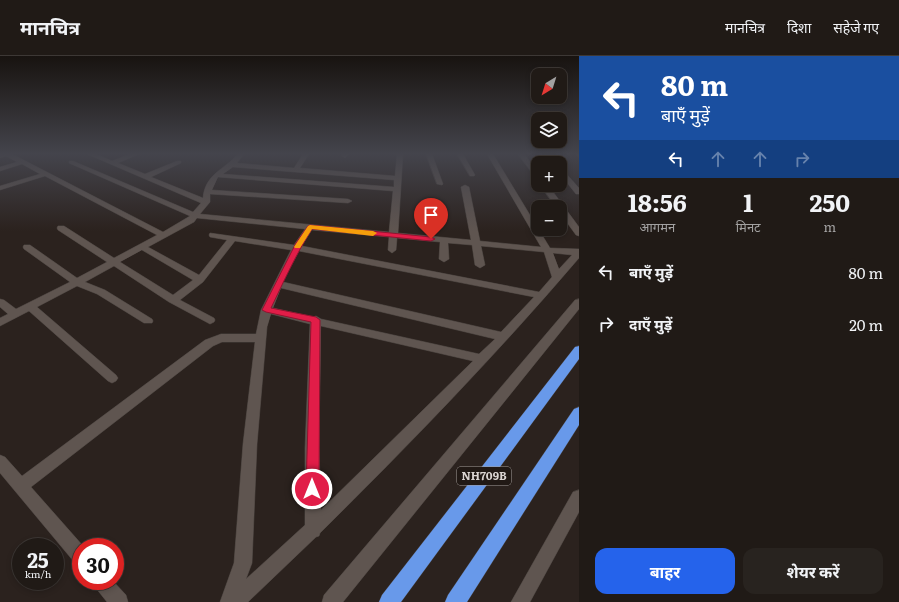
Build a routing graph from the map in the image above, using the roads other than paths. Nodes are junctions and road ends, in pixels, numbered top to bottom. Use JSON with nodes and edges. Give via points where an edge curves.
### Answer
{"nodes":[{"id":1,"x":27,"y":179,"type":"edge"},
{"id":2,"x":56,"y":179,"type":"edge"},
{"id":3,"x":111,"y":179,"type":"edge"},
{"id":4,"x":150,"y":179,"type":"edge"},
{"id":5,"x":214,"y":179,"type":"edge"},
{"id":6,"x":264,"y":179,"type":"edge"},
{"id":7,"x":398,"y":179,"type":"edge"},
{"id":8,"x":438,"y":179,"type":"edge"},
{"id":9,"x":505,"y":179,"type":"edge"},
{"id":10,"x":568,"y":179,"type":"edge"},
{"id":11,"x":440,"y":184,"type":"dead end"},
{"id":12,"x":465,"y":187,"type":"dead end"},
{"id":13,"x":0,"y":188,"type":"edge"},
{"id":14,"x":397,"y":189,"type":"junction"},
{"id":15,"x":207,"y":192,"type":"junction"},
{"id":16,"x":579,"y":192,"type":"edge"},
{"id":17,"x":348,"y":201,"type":"dead end"},
{"id":18,"x":206,"y":202,"type":"junction"},
{"id":19,"x":196,"y":216,"type":"junction"},
{"id":20,"x":567,"y":217,"type":"edge"},
{"id":21,"x":310,"y":227,"type":"junction"},
{"id":22,"x":62,"y":228,"type":"dead end"},
{"id":23,"x":214,"y":234,"type":"dead end"},
{"id":24,"x":579,"y":234,"type":"edge"},
{"id":25,"x":163,"y":235,"type":"junction"},
{"id":26,"x":393,"y":235,"type":"junction"},
{"id":27,"x":233,"y":238,"type":"junction"},
{"id":28,"x":444,"y":240,"type":"junction"},
{"id":29,"x":477,"y":244,"type":"junction"},
{"id":30,"x":27,"y":247,"type":"dead end"},
{"id":31,"x":142,"y":247,"type":"junction"},
{"id":32,"x":297,"y":248,"type":"junction"},
{"id":33,"x":392,"y":250,"type":"dead end"},
{"id":34,"x":548,"y":251,"type":"junction"},
{"id":35,"x":579,"y":253,"type":"edge"},
{"id":36,"x":444,"y":259,"type":"dead end"},
{"id":37,"x":115,"y":262,"type":"junction"},
{"id":38,"x":480,"y":265,"type":"dead end"},
{"id":39,"x":557,"y":277,"type":"junction"},
{"id":40,"x":200,"y":280,"type":"junction"},
{"id":41,"x":77,"y":282,"type":"junction"},
{"id":42,"x":278,"y":284,"type":"junction"},
{"id":43,"x":541,"y":295,"type":"junction"},
{"id":44,"x":173,"y":300,"type":"junction"},
{"id":45,"x":0,"y":302,"type":"edge"},
{"id":46,"x":579,"y":302,"type":"edge"},
{"id":47,"x":30,"y":306,"type":"junction"},
{"id":48,"x":266,"y":310,"type":"junction"},
{"id":49,"x":15,"y":314,"type":"junction"},
{"id":50,"x":210,"y":320,"type":"dead end"},
{"id":51,"x":316,"y":320,"type":"junction"},
{"id":52,"x":148,"y":321,"type":"dead end"},
{"id":53,"x":0,"y":322,"type":"edge"},
{"id":54,"x":504,"y":337,"type":"junction"},
{"id":55,"x":260,"y":338,"type":"junction"},
{"id":56,"x":579,"y":350,"type":"edge"},
{"id":57,"x":482,"y":359,"type":"junction"},
{"id":58,"x":112,"y":378,"type":"dead end"},
{"id":59,"x":579,"y":413,"type":"edge"},
{"id":60,"x":0,"y":462,"type":"edge"},
{"id":61,"x":20,"y":487,"type":"junction"},
{"id":62,"x":579,"y":497,"type":"edge"},
{"id":63,"x":313,"y":530,"type":"junction"},
{"id":64,"x":72,"y":548,"type":"edge"},
{"id":65,"x":109,"y":590,"type":"edge"},
{"id":66,"x":119,"y":602,"type":"edge"},
{"id":67,"x":229,"y":602,"type":"edge"},
{"id":68,"x":235,"y":602,"type":"edge"},
{"id":69,"x":331,"y":602,"type":"edge"},
{"id":70,"x":389,"y":602,"type":"edge"},
{"id":71,"x":455,"y":602,"type":"edge"},
{"id":72,"x":520,"y":602,"type":"edge"}],
"edges":[{"from":1,"to":13,"type":"street"},
{"from":2,"to":25,"type":"street"},
{"from":3,"to":19,"type":"street"},
{"from":4,"to":18,"type":"street"},
{"from":5,"to":15,"type":"street"},
{"from":6,"to":14,"type":"street"},
{"from":7,"to":14,"type":"street"},
{"from":8,"to":11,"type":"street"},
{"from":9,"to":34,"type":"street"},
{"from":10,"to":16,"type":"street"},
{"from":12,"to":29,"type":"street"},
{"from":14,"to":26,"type":"street"},
{"from":15,"to":17,"type":"street"},
{"from":15,"to":18,"type":"street"},
{"from":18,"to":19,"type":"street"},
{"from":19,"to":21,"type":"street"},
{"from":19,"to":25,"type":"street"},
{"from":20,"to":24,"type":"street"},
{"from":21,"to":26,"type":"street"},
{"from":21,"to":32,"type":"street"},
{"from":22,"to":37,"type":"street"},
{"from":23,"to":27,"type":"street"},
{"from":25,"to":31,"type":"street"},
{"from":26,"to":28,"type":"street"},
{"from":26,"to":33,"type":"street"},
{"from":27,"to":32,"type":"street"},
{"from":27,"to":40,"type":"street"},
{"from":28,"to":29,"type":"street"},
{"from":28,"to":36,"type":"street"},
{"from":29,"to":34,"type":"street"},
{"from":29,"to":38,"type":"street"},
{"from":30,"to":41,"type":"street"},
{"from":31,"to":37,"type":"street"},
{"from":31,"to":40,"type":"street"},
{"from":32,"to":42,"type":"street"},
{"from":32,"to":43,"type":"street"},
{"from":34,"to":35,"type":"street"},
{"from":34,"to":39,"type":"street"},
{"from":35,"to":39,"type":"street"},
{"from":37,"to":41,"type":"street"},
{"from":37,"to":44,"type":"street"},
{"from":39,"to":43,"type":"street"},
{"from":40,"to":44,"type":"street"},
{"from":41,"to":47,"type":"street"},
{"from":41,"to":52,"type":"street","via":[[101,292]]},
{"from":42,"to":48,"type":"street"},
{"from":42,"to":54,"type":"street"},
{"from":43,"to":54,"type":"street"},
{"from":44,"to":50,"type":"street"},
{"from":45,"to":49,"type":"street"},
{"from":46,"to":69,"type":"street"},
{"from":47,"to":49,"type":"street"},
{"from":47,"to":58,"type":"street"},
{"from":48,"to":51,"type":"street"},
{"from":48,"to":55,"type":"street"},
{"from":49,"to":53,"type":"street"},
{"from":51,"to":57,"type":"street"},
{"from":51,"to":63,"type":"street","via":[[312,448]]},
{"from":54,"to":57,"type":"street"},
{"from":55,"to":61,"type":"street","via":[[221,338],[209,343]]},
{"from":55,"to":67,"type":"street","via":[[243,563]]},
{"from":56,"to":70,"type":"highway","number":"NH709B"},
{"from":57,"to":63,"type":"street"},
{"from":59,"to":71,"type":"highway","number":"NH709B"},
{"from":60,"to":61,"type":"street"},
{"from":61,"to":64,"type":"street"},
{"from":62,"to":72,"type":"street"},
{"from":63,"to":68,"type":"street"},
{"from":65,"to":66,"type":"street"}]}
